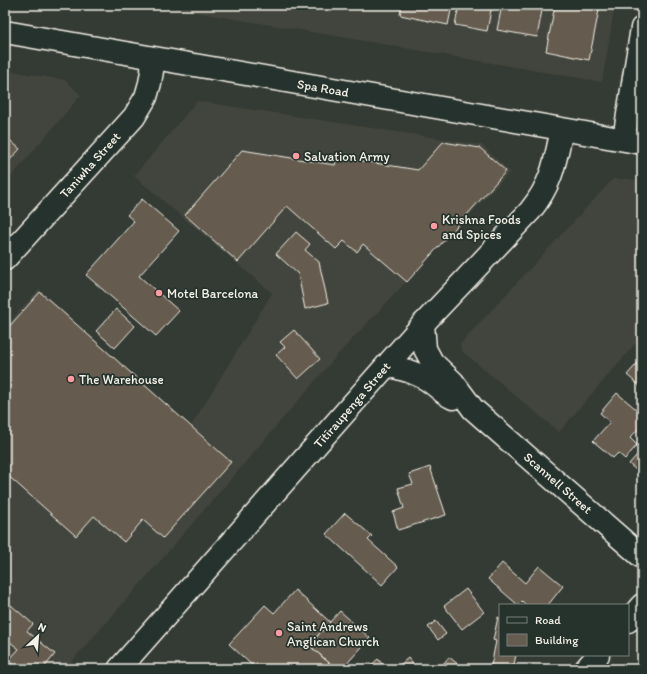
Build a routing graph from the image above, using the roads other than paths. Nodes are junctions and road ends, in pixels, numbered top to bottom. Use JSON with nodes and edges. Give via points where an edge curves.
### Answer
{"nodes":[{"id":1,"x":642,"y":28,"type":"edge"},
{"id":2,"x":5,"y":32,"type":"edge"},
{"id":3,"x":154,"y":59,"type":"junction"},
{"id":4,"x":562,"y":129,"type":"junction"},
{"id":5,"x":633,"y":141,"type":"edge"},
{"id":6,"x":5,"y":259,"type":"edge"},
{"id":7,"x":423,"y":324,"type":"junction"},
{"id":8,"x":387,"y":365,"type":"junction"},
{"id":9,"x":473,"y":409,"type":"junction"},
{"id":10,"x":642,"y":557,"type":"edge"},
{"id":11,"x":642,"y":605,"type":"edge"},
{"id":12,"x":629,"y":620,"type":"edge"},
{"id":13,"x":597,"y":656,"type":"edge"},
{"id":14,"x":119,"y":669,"type":"edge"},
{"id":15,"x":586,"y":669,"type":"edge"}],
"edges":[{"from":1,"to":5,"type":"main road"},
{"from":2,"to":3,"type":"main road","name":"Spa Road"},
{"from":3,"to":4,"type":"main road","name":"Spa Road"},
{"from":3,"to":6,"type":"main road","name":"Taniwha Street","via":[[146,97],[134,117]]},
{"from":4,"to":5,"type":"main road","name":"Spa Road"},
{"from":4,"to":7,"type":"main road","name":"Tītīraupenga Street","via":[[551,176],[537,203]]},
{"from":7,"to":8,"type":"main road","name":"Tītīraupenga Street"},
{"from":7,"to":9,"type":"main road","name":"Scannell Street","via":[[426,349],[432,362],[453,382]]},
{"from":8,"to":9,"type":"main road","name":"Scannell Street","via":[[420,376],[444,394]]},
{"from":8,"to":14,"type":"main road","name":"Tītīraupenga Street"},
{"from":9,"to":10,"type":"main road","name":"Scannell Street"},
{"from":11,"to":12,"type":"main road"},
{"from":13,"to":15,"type":"main road"}]}
